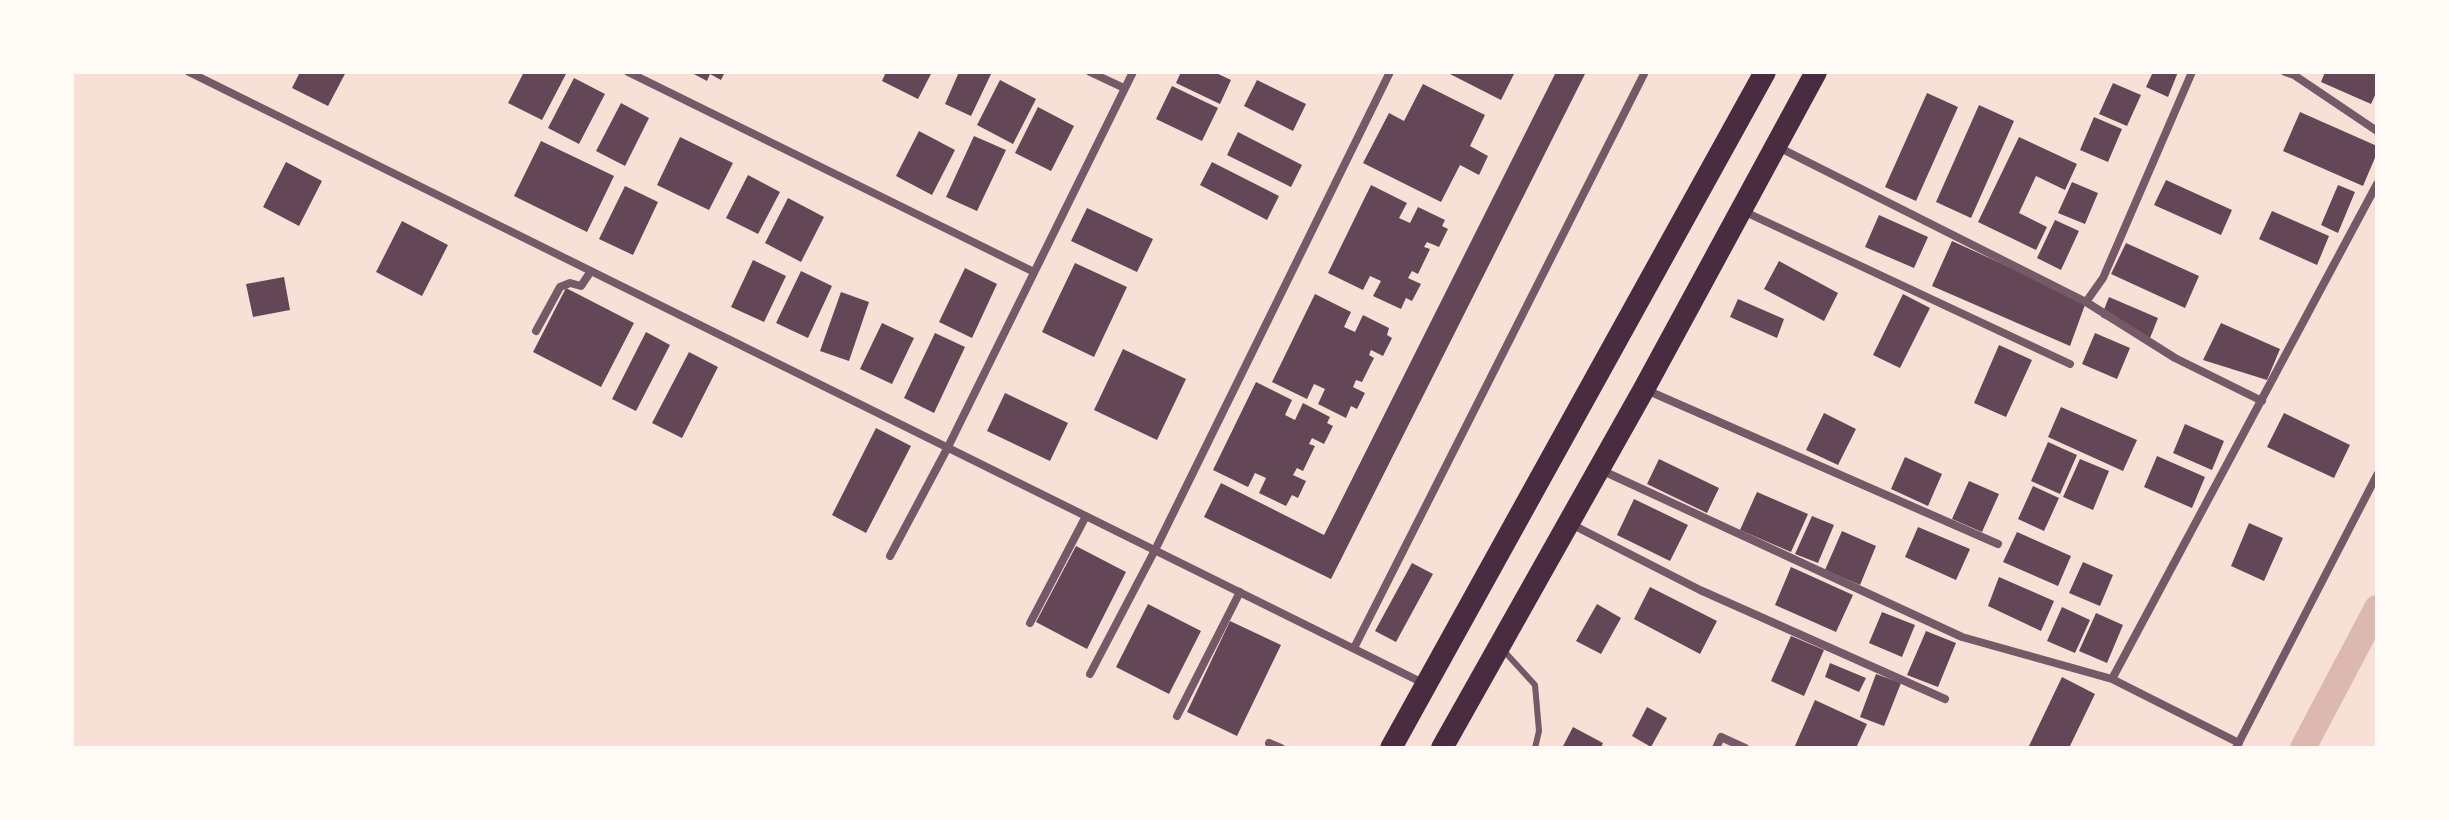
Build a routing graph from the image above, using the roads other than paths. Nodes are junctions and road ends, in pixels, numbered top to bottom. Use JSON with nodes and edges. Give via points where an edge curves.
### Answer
{"nodes":[{"id":1,"x":189,"y":72,"type":"edge"},
{"id":2,"x":628,"y":72,"type":"edge"},
{"id":3,"x":1090,"y":72,"type":"edge"},
{"id":4,"x":1133,"y":72,"type":"edge"},
{"id":5,"x":1390,"y":72,"type":"edge"},
{"id":6,"x":1645,"y":72,"type":"edge"},
{"id":7,"x":1765,"y":72,"type":"edge"},
{"id":8,"x":1816,"y":72,"type":"edge"},
{"id":9,"x":2192,"y":72,"type":"edge"},
{"id":10,"x":2291,"y":73,"type":"edge"},
{"id":11,"x":1124,"y":88,"type":"junction"},
{"id":12,"x":2377,"y":131,"type":"edge"},
{"id":13,"x":1775,"y":146,"type":"junction"},
{"id":14,"x":2377,"y":184,"type":"edge"},
{"id":15,"x":1740,"y":210,"type":"junction"},
{"id":16,"x":591,"y":271,"type":"junction"},
{"id":17,"x":1034,"y":272,"type":"junction"},
{"id":18,"x":2086,"y":302,"type":"junction"},
{"id":19,"x":536,"y":331,"type":"dead end"},
{"id":20,"x":2070,"y":364,"type":"dead end"},
{"id":21,"x":1644,"y":389,"type":"junction"},
{"id":22,"x":2262,"y":401,"type":"junction"},
{"id":23,"x":948,"y":447,"type":"junction"},
{"id":24,"x":1597,"y":468,"type":"junction"},
{"id":25,"x":2377,"y":475,"type":"edge"},
{"id":26,"x":1086,"y":516,"type":"junction"},
{"id":27,"x":1567,"y":522,"type":"junction"},
{"id":28,"x":1998,"y":544,"type":"dead end"},
{"id":29,"x":1155,"y":550,"type":"junction"},
{"id":30,"x":890,"y":556,"type":"dead end"},
{"id":31,"x":1240,"y":592,"type":"junction"},
{"id":32,"x":1030,"y":623,"type":"dead end"},
{"id":33,"x":1499,"y":645,"type":"junction"},
{"id":34,"x":1354,"y":648,"type":"junction"},
{"id":35,"x":1090,"y":674,"type":"dead end"},
{"id":36,"x":2112,"y":679,"type":"junction"},
{"id":37,"x":1426,"y":685,"type":"junction"},
{"id":38,"x":1945,"y":699,"type":"dead end"},
{"id":39,"x":1177,"y":716,"type":"dead end"},
{"id":40,"x":1269,"y":743,"type":"dead end"},
{"id":41,"x":2238,"y":745,"type":"edge"},
{"id":42,"x":1281,"y":748,"type":"edge"},
{"id":43,"x":1391,"y":748,"type":"edge"},
{"id":44,"x":1442,"y":748,"type":"edge"},
{"id":45,"x":1535,"y":748,"type":"edge"},
{"id":46,"x":1716,"y":748,"type":"edge"},
{"id":47,"x":1745,"y":748,"type":"edge"}],
"edges":[{"from":1,"to":16,"type":"street"},
{"from":2,"to":17,"type":"street"},
{"from":3,"to":11,"type":"street"},
{"from":4,"to":11,"type":"street"},
{"from":5,"to":29,"type":"street"},
{"from":6,"to":34,"type":"street"},
{"from":7,"to":37,"type":"highway"},
{"from":8,"to":13,"type":"highway"},
{"from":9,"to":18,"type":"street","via":[[2103,278]]},
{"from":10,"to":12,"type":"street"},
{"from":11,"to":17,"type":"street"},
{"from":13,"to":15,"type":"highway"},
{"from":13,"to":18,"type":"street"},
{"from":14,"to":22,"type":"street"},
{"from":15,"to":20,"type":"street"},
{"from":15,"to":21,"type":"highway"},
{"from":16,"to":19,"type":"street","via":[[581,286],[560,287]]},
{"from":16,"to":23,"type":"street"},
{"from":17,"to":23,"type":"street"},
{"from":18,"to":22,"type":"street","via":[[2175,358]]},
{"from":21,"to":24,"type":"highway"},
{"from":21,"to":28,"type":"street"},
{"from":22,"to":36,"type":"street"},
{"from":23,"to":26,"type":"street"},
{"from":23,"to":30,"type":"street"},
{"from":24,"to":27,"type":"highway"},
{"from":24,"to":36,"type":"street","via":[[1962,637]]},
{"from":25,"to":41,"type":"street"},
{"from":26,"to":29,"type":"street"},
{"from":26,"to":32,"type":"street"},
{"from":27,"to":33,"type":"highway"},
{"from":27,"to":38,"type":"street","via":[[1700,590]]},
{"from":29,"to":31,"type":"street"},
{"from":29,"to":35,"type":"street"},
{"from":31,"to":34,"type":"street"},
{"from":31,"to":39,"type":"street"},
{"from":33,"to":44,"type":"highway"},
{"from":33,"to":45,"type":"lane","via":[[1535,685]]},
{"from":34,"to":37,"type":"street"},
{"from":36,"to":41,"type":"street"},
{"from":37,"to":43,"type":"highway"},
{"from":40,"to":42,"type":"street"},
{"from":46,"to":47,"type":"street","via":[[1721,737]]}]}
